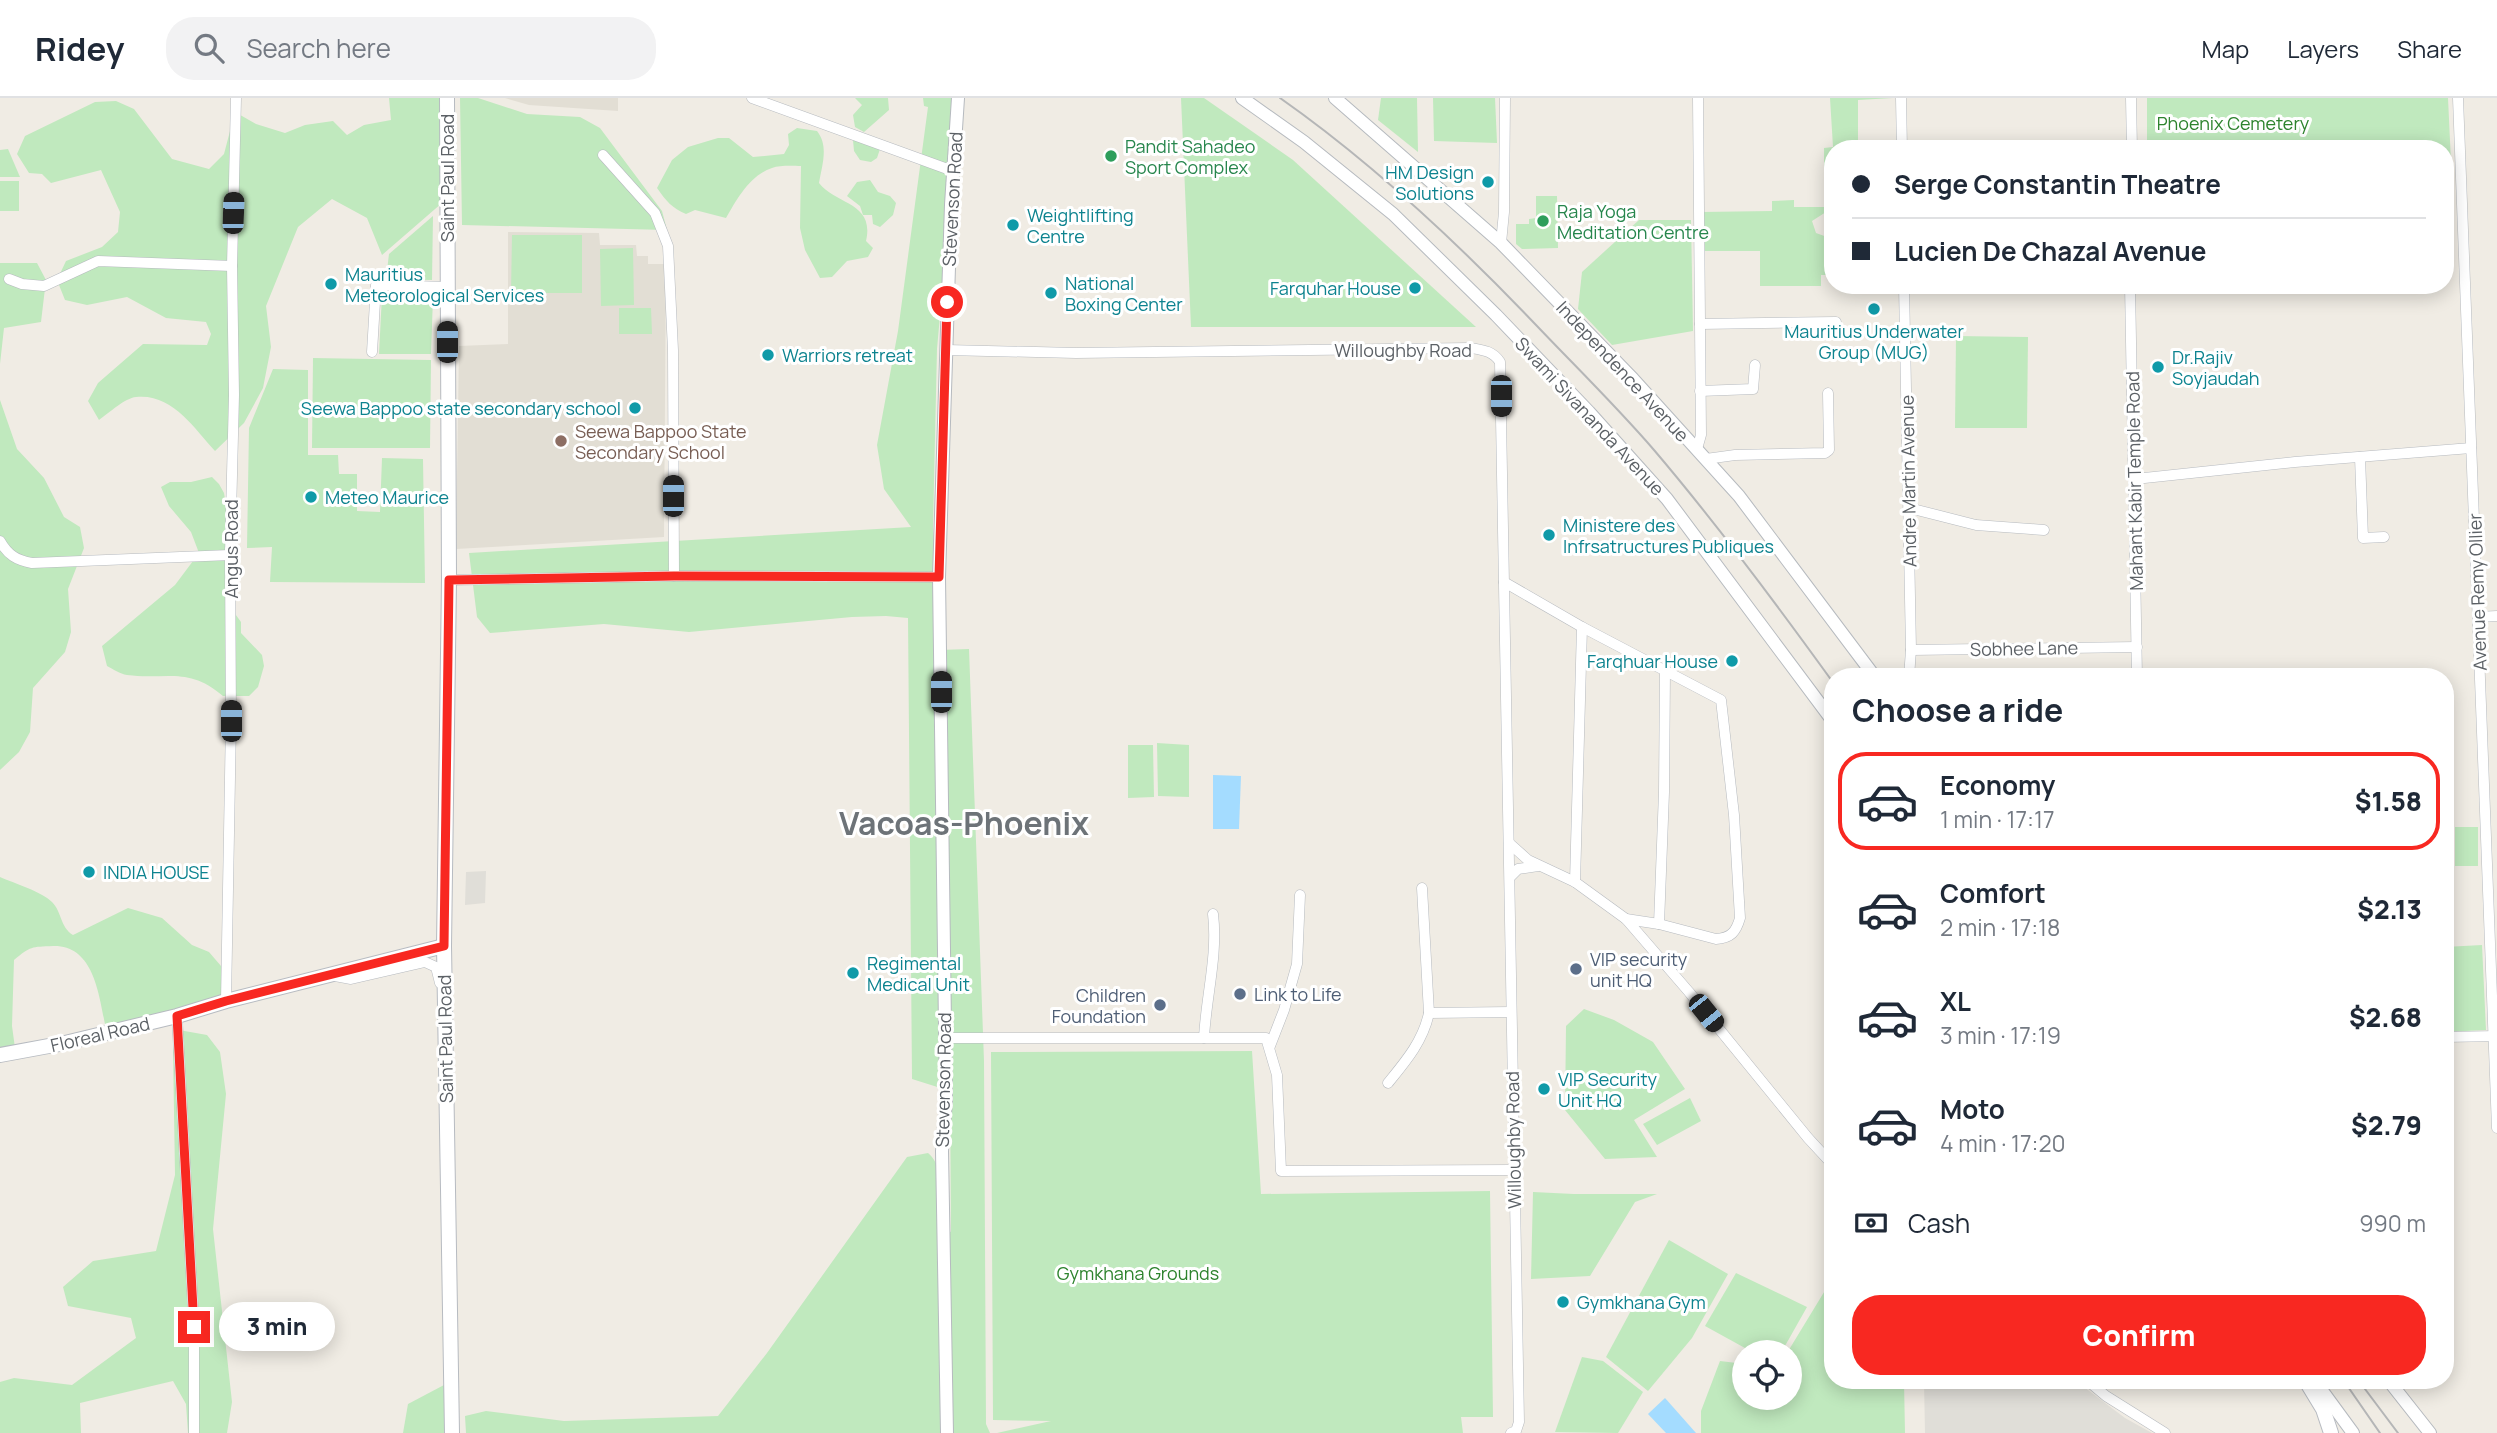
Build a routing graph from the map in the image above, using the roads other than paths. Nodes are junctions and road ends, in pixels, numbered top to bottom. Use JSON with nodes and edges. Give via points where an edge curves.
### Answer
{"nodes":[{"id":1,"x":236,"y":98,"type":"edge"},
{"id":2,"x":447,"y":98,"type":"edge"},
{"id":3,"x":752,"y":98,"type":"edge"},
{"id":4,"x":958,"y":98,"type":"edge"},
{"id":5,"x":1242,"y":98,"type":"edge"},
{"id":6,"x":1335,"y":98,"type":"edge"},
{"id":7,"x":1505,"y":98,"type":"edge"},
{"id":8,"x":1698,"y":98,"type":"edge"},
{"id":9,"x":1901,"y":98,"type":"edge"},
{"id":10,"x":2131,"y":98,"type":"edge"},
{"id":11,"x":2458,"y":98,"type":"edge"},
{"id":12,"x":1902,"y":140,"type":"edge"},
{"id":13,"x":2132,"y":140,"type":"edge"},
{"id":14,"x":603,"y":155,"type":"dead end"},
{"id":15,"x":953,"y":171,"type":"junction"},
{"id":16,"x":1501,"y":243,"type":"junction"},
{"id":17,"x":232,"y":266,"type":"junction"},
{"id":18,"x":9,"y":279,"type":"dead end"},
{"id":19,"x":447,"y":287,"type":"junction"},
{"id":20,"x":1904,"y":294,"type":"edge"},
{"id":21,"x":2130,"y":294,"type":"edge"},
{"id":22,"x":1836,"y":322,"type":"dead end"},
{"id":23,"x":1700,"y":324,"type":"junction"},
{"id":24,"x":946,"y":351,"type":"junction"},
{"id":25,"x":372,"y":352,"type":"dead end"},
{"id":26,"x":1755,"y":365,"type":"dead end"},
{"id":27,"x":1700,"y":391,"type":"junction"},
{"id":28,"x":1828,"y":393,"type":"dead end"},
{"id":29,"x":2470,"y":448,"type":"junction"},
{"id":30,"x":1702,"y":454,"type":"junction"},
{"id":31,"x":2360,"y":457,"type":"junction"},
{"id":32,"x":2135,"y":479,"type":"junction"},
{"id":33,"x":1909,"y":508,"type":"junction"},
{"id":34,"x":2044,"y":530,"type":"dead end"},
{"id":35,"x":2384,"y":537,"type":"dead end"},
{"id":36,"x":0,"y":541,"type":"edge"},
{"id":37,"x":230,"y":555,"type":"junction"},
{"id":38,"x":674,"y":576,"type":"junction"},
{"id":39,"x":939,"y":577,"type":"junction"},
{"id":40,"x":449,"y":580,"type":"junction"},
{"id":41,"x":1504,"y":582,"type":"junction"},
{"id":42,"x":2497,"y":616,"type":"edge"},
{"id":43,"x":2478,"y":617,"type":"junction"},
{"id":44,"x":1582,"y":627,"type":"junction"},
{"id":45,"x":2137,"y":647,"type":"junction"},
{"id":46,"x":1911,"y":650,"type":"junction"},
{"id":47,"x":1868,"y":668,"type":"edge"},
{"id":48,"x":1910,"y":668,"type":"edge"},
{"id":49,"x":2137,"y":668,"type":"edge"},
{"id":50,"x":1665,"y":671,"type":"junction"},
{"id":51,"x":1824,"y":709,"type":"edge"},
{"id":52,"x":1508,"y":843,"type":"junction"},
{"id":53,"x":1552,"y":870,"type":"junction"},
{"id":54,"x":1511,"y":876,"type":"junction"},
{"id":55,"x":1575,"y":881,"type":"junction"},
{"id":56,"x":1422,"y":888,"type":"dead end"},
{"id":57,"x":1300,"y":895,"type":"dead end"},
{"id":58,"x":1213,"y":914,"type":"dead end"},
{"id":59,"x":1626,"y":919,"type":"junction"},
{"id":60,"x":1659,"y":924,"type":"junction"},
{"id":61,"x":444,"y":946,"type":"junction"},
{"id":62,"x":330,"y":975,"type":"junction"},
{"id":63,"x":226,"y":1001,"type":"junction"},
{"id":64,"x":1511,"y":1012,"type":"junction"},
{"id":65,"x":1429,"y":1013,"type":"junction"},
{"id":66,"x":177,"y":1016,"type":"junction"},
{"id":67,"x":2495,"y":1036,"type":"edge"},
{"id":68,"x":2454,"y":1037,"type":"edge"},
{"id":69,"x":445,"y":1038,"type":"junction"},
{"id":70,"x":945,"y":1038,"type":"junction"},
{"id":71,"x":1205,"y":1038,"type":"junction"},
{"id":72,"x":1270,"y":1046,"type":"junction"},
{"id":73,"x":0,"y":1055,"type":"edge"},
{"id":74,"x":1388,"y":1083,"type":"dead end"},
{"id":75,"x":2497,"y":1128,"type":"edge"},
{"id":76,"x":1824,"y":1155,"type":"edge"},
{"id":77,"x":1513,"y":1170,"type":"junction"},
{"id":78,"x":2098,"y":1389,"type":"edge"},
{"id":79,"x":2311,"y":1389,"type":"edge"},
{"id":80,"x":2321,"y":1389,"type":"edge"},
{"id":81,"x":2395,"y":1389,"type":"edge"},
{"id":82,"x":194,"y":1433,"type":"edge"},
{"id":83,"x":452,"y":1433,"type":"edge"},
{"id":84,"x":947,"y":1433,"type":"edge"},
{"id":85,"x":1511,"y":1433,"type":"edge"},
{"id":86,"x":2165,"y":1433,"type":"edge"},
{"id":87,"x":2330,"y":1433,"type":"edge"},
{"id":88,"x":2353,"y":1433,"type":"edge"},
{"id":89,"x":2430,"y":1433,"type":"edge"}],
"edges":[{"from":1,"to":17,"type":"street","name":"Angus Road"},
{"from":2,"to":19,"type":"main road","name":"Saint Paul Road"},
{"from":3,"to":15,"type":"street"},
{"from":4,"to":15,"type":"street","name":"Stevenson Road"},
{"from":5,"to":51,"type":"street","name":"Swami Sivananda Avenue","via":[[1393,214],[1589,412],[1667,499]]},
{"from":6,"to":16,"type":"street","name":"Independence Avenue"},
{"from":7,"to":16,"type":"street"},
{"from":8,"to":23,"type":"street"},
{"from":9,"to":12,"type":"street"},
{"from":10,"to":13,"type":"street"},
{"from":11,"to":29,"type":"street","name":"Avenue Remy Ollier"},
{"from":14,"to":38,"type":"street","via":[[655,213],[668,246]]},
{"from":15,"to":24,"type":"street","name":"Stevenson Road"},
{"from":16,"to":30,"type":"street","name":"Independence Avenue"},
{"from":17,"to":18,"type":"street","via":[[98,261],[44,286]]},
{"from":17,"to":37,"type":"street","name":"Angus Road"},
{"from":19,"to":25,"type":"street","via":[[376,285]]},
{"from":19,"to":40,"type":"main road","name":"Saint Paul Road"},
{"from":20,"to":33,"type":"street","name":"Andre Martin Avenue"},
{"from":21,"to":32,"type":"street","name":"Mahant Kabir Temple Road"},
{"from":22,"to":23,"type":"street"},
{"from":23,"to":27,"type":"street"},
{"from":24,"to":39,"type":"street","name":"Stevenson Road"},
{"from":24,"to":41,"type":"street","name":"Willoughby Road","via":[[1486,350],[1495,355],[1501,370]]},
{"from":26,"to":27,"type":"street","via":[[1754,389]]},
{"from":27,"to":30,"type":"street"},
{"from":28,"to":30,"type":"street","via":[[1829,450],[1825,453]]},
{"from":29,"to":31,"type":"street"},
{"from":29,"to":43,"type":"street","name":"Avenue Remy Ollier"},
{"from":30,"to":47,"type":"street","name":"Independence Avenue"},
{"from":31,"to":32,"type":"street"},
{"from":31,"to":35,"type":"street","via":[[2363,538]]},
{"from":32,"to":45,"type":"street","name":"Mahant Kabir Temple Road"},
{"from":33,"to":34,"type":"street","via":[[1976,525]]},
{"from":33,"to":46,"type":"street","name":"Andre Martin Avenue"},
{"from":36,"to":37,"type":"street","via":[[17,560],[32,563]]},
{"from":37,"to":63,"type":"street","name":"Angus Road"},
{"from":38,"to":39,"type":"street"},
{"from":38,"to":40,"type":"street"},
{"from":39,"to":70,"type":"street","name":"Stevenson Road"},
{"from":40,"to":61,"type":"main road","name":"Saint Paul Road"},
{"from":41,"to":44,"type":"street"},
{"from":41,"to":52,"type":"street","name":"Willoughby Road"},
{"from":42,"to":43,"type":"street"},
{"from":43,"to":67,"type":"street","name":"Avenue Remy Ollier"},
{"from":44,"to":50,"type":"street"},
{"from":44,"to":55,"type":"street"},
{"from":45,"to":46,"type":"street","name":"Sobhee Lane"},
{"from":45,"to":49,"type":"street","name":"Mahant Kabir Temple Road"},
{"from":46,"to":48,"type":"street","name":"Andre Martin Avenue"},
{"from":50,"to":60,"type":"street"},
{"from":50,"to":60,"type":"street","via":[[1721,700],[1740,918],[1734,933],[1716,939]]},
{"from":52,"to":53,"type":"street","via":[[1528,860]]},
{"from":52,"to":54,"type":"street","name":"Willoughby Road"},
{"from":53,"to":54,"type":"street","via":[[1530,866]]},
{"from":53,"to":55,"type":"street"},
{"from":54,"to":64,"type":"street","name":"Willoughby Road"},
{"from":55,"to":59,"type":"street"},
{"from":56,"to":65,"type":"street"},
{"from":57,"to":72,"type":"street","via":[[1297,964]]},
{"from":58,"to":71,"type":"street","via":[[1216,936]]},
{"from":59,"to":60,"type":"street"},
{"from":59,"to":76,"type":"street"},
{"from":61,"to":62,"type":"main road","name":"Floreal Road"},
{"from":61,"to":69,"type":"main road","name":"Saint Paul Road"},
{"from":62,"to":63,"type":"main road","name":"Floreal Road"},
{"from":62,"to":69,"type":"street","via":[[351,979],[419,962],[432,964],[440,975],[440,1024]]},
{"from":63,"to":66,"type":"main road","name":"Floreal Road"},
{"from":64,"to":65,"type":"street"},
{"from":64,"to":77,"type":"street","name":"Willoughby Road"},
{"from":65,"to":74,"type":"street","via":[[1425,1031]]},
{"from":66,"to":73,"type":"main road","name":"Floreal Road"},
{"from":66,"to":82,"type":"street","via":[[194,1327]]},
{"from":67,"to":68,"type":"street"},
{"from":67,"to":75,"type":"street","name":"Avenue Remy Ollier"},
{"from":69,"to":83,"type":"main road","name":"Saint Paul Road"},
{"from":70,"to":71,"type":"street"},
{"from":70,"to":84,"type":"street","name":"Stevenson Road","via":[[942,1151]]},
{"from":71,"to":72,"type":"street","via":[[1266,1038]]},
{"from":72,"to":77,"type":"street","via":[[1277,1074],[1281,1171]]},
{"from":77,"to":85,"type":"street","name":"Willoughby Road","via":[[1519,1422]]},
{"from":78,"to":86,"type":"street"},
{"from":79,"to":87,"type":"main road"},
{"from":80,"to":88,"type":"street"},
{"from":81,"to":89,"type":"street"}]}
